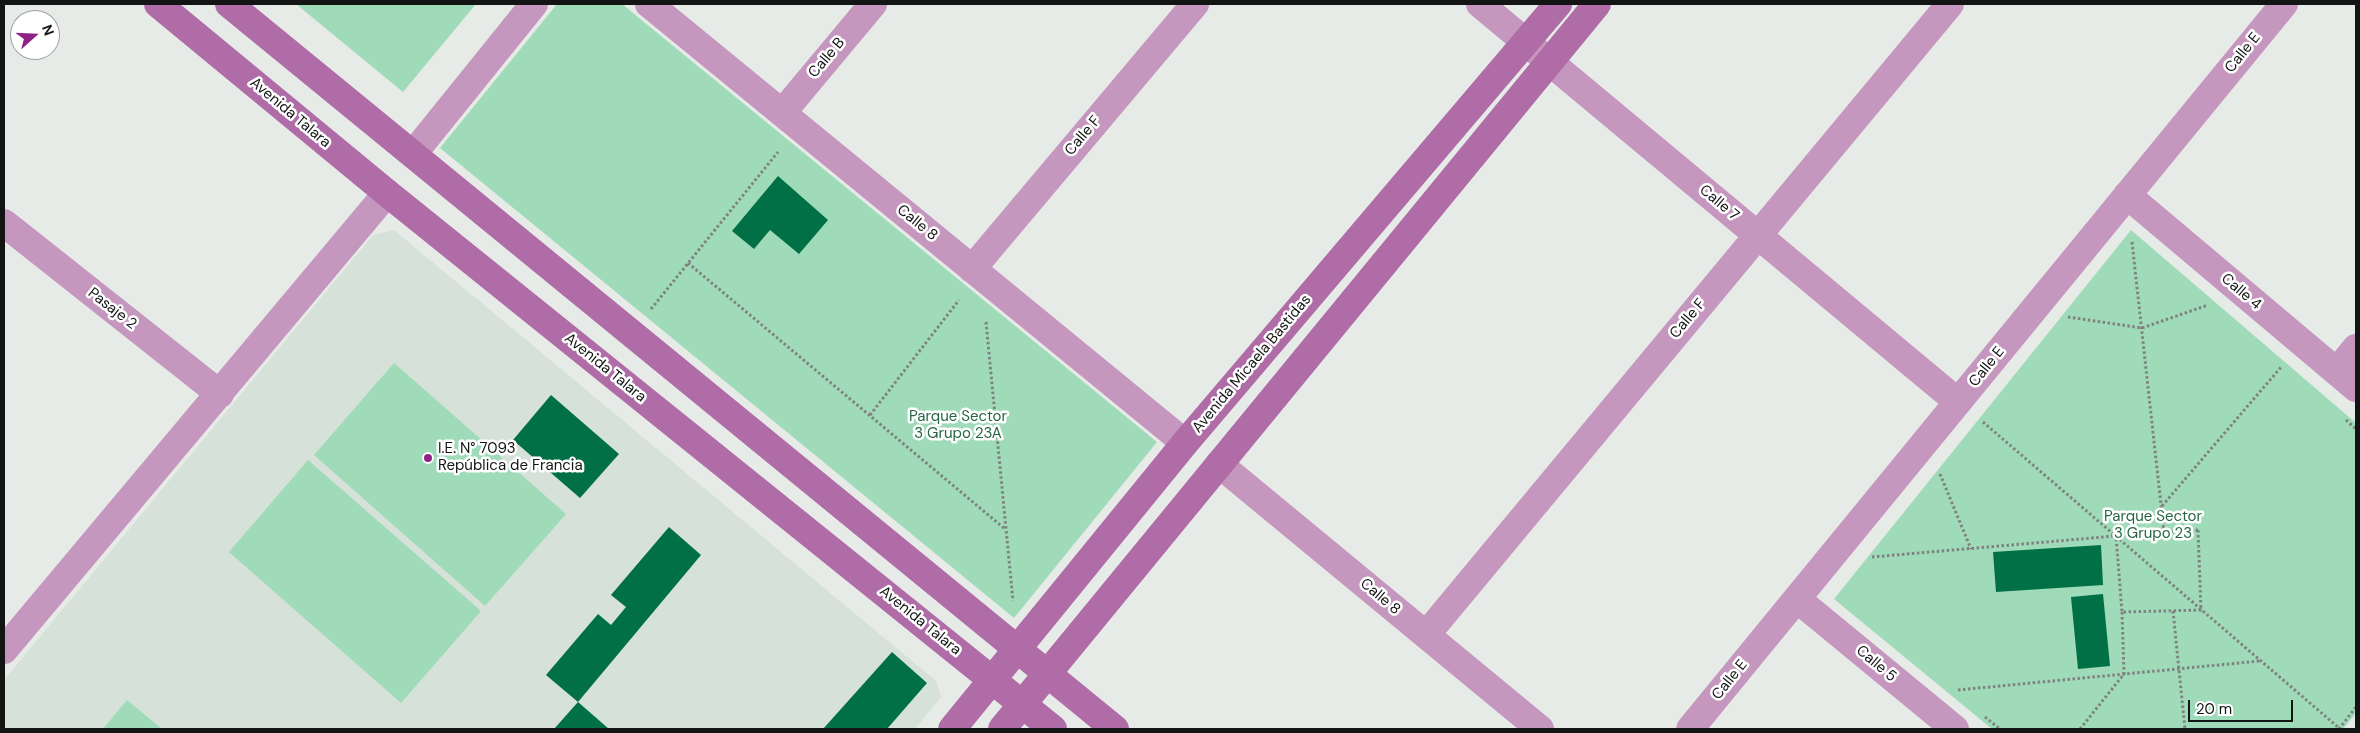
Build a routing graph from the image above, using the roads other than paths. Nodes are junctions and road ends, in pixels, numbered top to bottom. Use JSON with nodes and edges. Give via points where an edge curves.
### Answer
{"nodes":[{"id":1,"x":158,"y":4,"type":"edge"},
{"id":2,"x":230,"y":4,"type":"edge"},
{"id":3,"x":534,"y":4,"type":"edge"},
{"id":4,"x":649,"y":4,"type":"edge"},
{"id":5,"x":873,"y":4,"type":"edge"},
{"id":6,"x":1195,"y":4,"type":"edge"},
{"id":7,"x":1480,"y":4,"type":"edge"},
{"id":8,"x":1558,"y":4,"type":"edge"},
{"id":9,"x":1597,"y":4,"type":"edge"},
{"id":10,"x":1950,"y":4,"type":"edge"},
{"id":11,"x":2284,"y":4,"type":"edge"},
{"id":12,"x":1527,"y":42,"type":"junction"},
{"id":13,"x":1550,"y":61,"type":"junction"},
{"id":14,"x":790,"y":119,"type":"junction"},
{"id":15,"x":413,"y":154,"type":"junction"},
{"id":16,"x":387,"y":193,"type":"junction"},
{"id":17,"x":2127,"y":195,"type":"junction"},
{"id":18,"x":5,"y":227,"type":"edge"},
{"id":19,"x":1758,"y":235,"type":"junction"},
{"id":20,"x":976,"y":272,"type":"junction"},
{"id":21,"x":2356,"y":348,"type":"edge"},
{"id":22,"x":2347,"y":380,"type":"edge"},
{"id":23,"x":220,"y":394,"type":"junction"},
{"id":24,"x":1958,"y":402,"type":"junction"},
{"id":25,"x":1185,"y":443,"type":"junction"},
{"id":26,"x":1219,"y":464,"type":"junction"},
{"id":27,"x":1797,"y":599,"type":"junction"},
{"id":28,"x":1426,"y":635,"type":"junction"},
{"id":29,"x":1017,"y":648,"type":"junction"},
{"id":30,"x":4,"y":650,"type":"edge"},
{"id":31,"x":1048,"y":674,"type":"junction"},
{"id":32,"x":992,"y":679,"type":"junction"},
{"id":33,"x":1023,"y":704,"type":"junction"},
{"id":34,"x":952,"y":729,"type":"edge"},
{"id":35,"x":1002,"y":729,"type":"edge"},
{"id":36,"x":1053,"y":729,"type":"edge"},
{"id":37,"x":1115,"y":729,"type":"edge"},
{"id":38,"x":1540,"y":729,"type":"edge"},
{"id":39,"x":1690,"y":729,"type":"edge"},
{"id":40,"x":1955,"y":729,"type":"edge"}],
"edges":[{"from":1,"to":16,"type":"street","name":"Avenida Talara"},
{"from":2,"to":15,"type":"street"},
{"from":3,"to":15,"type":"street"},
{"from":4,"to":14,"type":"street","name":"Calle 8"},
{"from":5,"to":14,"type":"street","name":"Calle B"},
{"from":6,"to":20,"type":"street","name":"Calle F"},
{"from":7,"to":12,"type":"street","name":"Calle 7"},
{"from":8,"to":12,"type":"street","name":"Avenida Micaela Bastidas"},
{"from":9,"to":13,"type":"street"},
{"from":10,"to":19,"type":"street","name":"Calle F"},
{"from":11,"to":17,"type":"street","name":"Calle E"},
{"from":12,"to":13,"type":"street","name":"Calle 7"},
{"from":12,"to":25,"type":"street","name":"Avenida Micaela Bastidas"},
{"from":13,"to":19,"type":"street","name":"Calle 7"},
{"from":13,"to":26,"type":"street"},
{"from":14,"to":20,"type":"street","name":"Calle 8"},
{"from":15,"to":29,"type":"street"},
{"from":16,"to":23,"type":"street"},
{"from":16,"to":32,"type":"street","name":"Avenida Talara"},
{"from":17,"to":22,"type":"street","name":"Calle 4"},
{"from":17,"to":24,"type":"street","name":"Calle E"},
{"from":18,"to":23,"type":"street","name":"Pasaje 2"},
{"from":19,"to":24,"type":"street","name":"Calle 7"},
{"from":19,"to":28,"type":"street","name":"Calle F"},
{"from":20,"to":25,"type":"street","name":"Calle 8"},
{"from":21,"to":22,"type":"street"},
{"from":23,"to":30,"type":"street"},
{"from":24,"to":27,"type":"street","name":"Calle E"},
{"from":25,"to":29,"type":"street","name":"Avenida Micaela Bastidas"},
{"from":26,"to":28,"type":"street","name":"Calle 8"},
{"from":26,"to":31,"type":"street"},
{"from":27,"to":39,"type":"street","name":"Calle E"},
{"from":27,"to":40,"type":"street","name":"Calle 5"},
{"from":28,"to":38,"type":"street","name":"Calle 8"},
{"from":29,"to":31,"type":"street"},
{"from":29,"to":32,"type":"street","name":"Avenida Micaela Bastidas"},
{"from":31,"to":33,"type":"street"},
{"from":31,"to":37,"type":"street"},
{"from":32,"to":33,"type":"street","name":"Avenida Talara"},
{"from":32,"to":34,"type":"street","name":"Avenida Micaela Bastidas"},
{"from":33,"to":35,"type":"street"},
{"from":33,"to":36,"type":"street","name":"Avenida Talara"}]}
